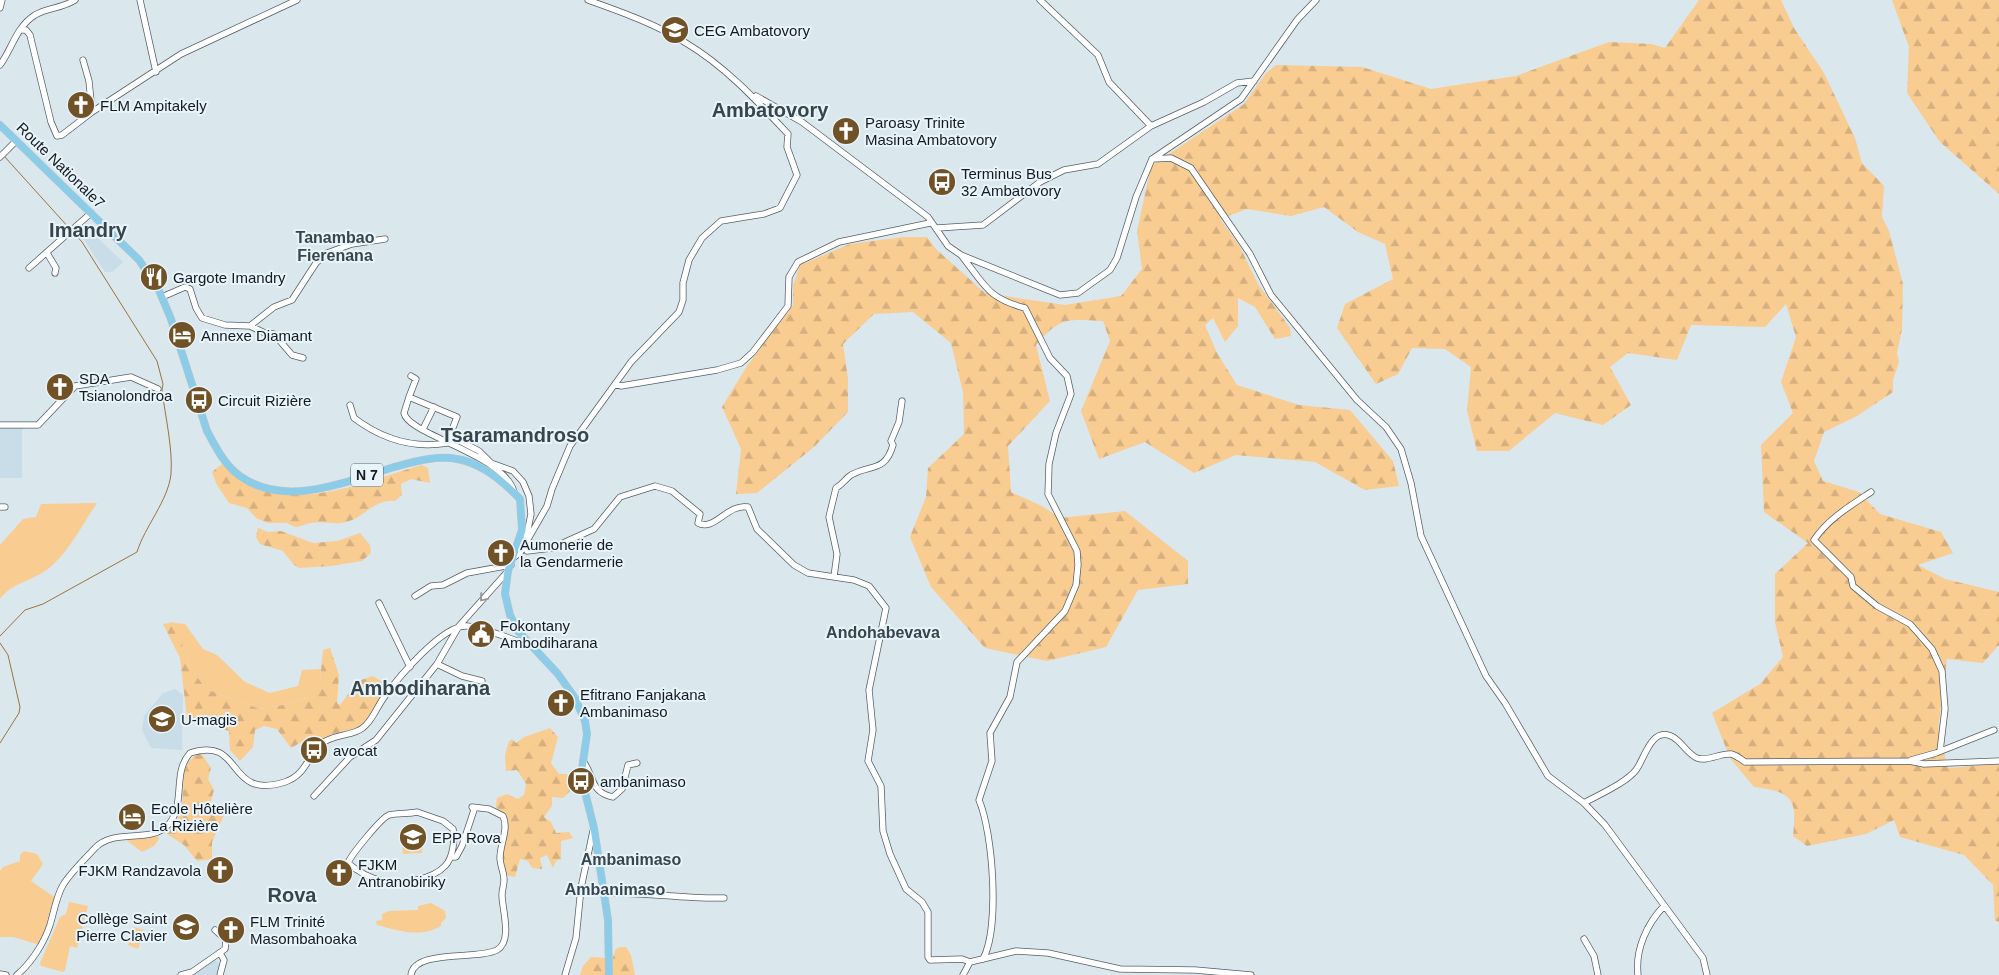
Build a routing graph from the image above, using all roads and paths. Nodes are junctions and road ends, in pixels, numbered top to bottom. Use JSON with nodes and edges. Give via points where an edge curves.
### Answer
{"nodes":[{"id":1,"x":2,"y":0,"type":"edge"},
{"id":2,"x":75,"y":0,"type":"edge"},
{"id":3,"x":140,"y":0,"type":"edge"},
{"id":4,"x":297,"y":0,"type":"edge"},
{"id":5,"x":588,"y":0,"type":"edge"},
{"id":6,"x":1040,"y":0,"type":"edge"},
{"id":7,"x":1316,"y":0,"type":"edge"},
{"id":8,"x":0,"y":8,"type":"edge"},
{"id":9,"x":21,"y":30,"type":"junction"},
{"id":10,"x":83,"y":60,"type":"dead end"},
{"id":11,"x":0,"y":66,"type":"edge"},
{"id":12,"x":156,"y":72,"type":"junction"},
{"id":13,"x":1254,"y":81,"type":"junction"},
{"id":14,"x":750,"y":92,"type":"junction"},
{"id":15,"x":92,"y":112,"type":"junction"},
{"id":16,"x":0,"y":125,"type":"edge"},
{"id":17,"x":1151,"y":126,"type":"junction"},
{"id":18,"x":16,"y":141,"type":"junction"},
{"id":19,"x":2,"y":155,"type":"edge"},
{"id":20,"x":1152,"y":159,"type":"junction"},
{"id":21,"x":91,"y":213,"type":"junction"},
{"id":22,"x":930,"y":223,"type":"junction"},
{"id":23,"x":937,"y":228,"type":"junction"},
{"id":24,"x":385,"y":239,"type":"dead end"},
{"id":25,"x":47,"y":254,"type":"junction"},
{"id":26,"x":961,"y":255,"type":"junction"},
{"id":27,"x":29,"y":268,"type":"dead end"},
{"id":28,"x":55,"y":272,"type":"dead end"},
{"id":29,"x":162,"y":297,"type":"junction"},
{"id":30,"x":250,"y":326,"type":"junction"},
{"id":31,"x":303,"y":358,"type":"dead end"},
{"id":32,"x":411,"y":376,"type":"dead end"},
{"id":33,"x":615,"y":384,"type":"junction"},
{"id":34,"x":158,"y":389,"type":"dead end"},
{"id":35,"x":409,"y":397,"type":"junction"},
{"id":36,"x":902,"y":401,"type":"dead end"},
{"id":37,"x":350,"y":405,"type":"dead end"},
{"id":38,"x":434,"y":407,"type":"junction"},
{"id":39,"x":0,"y":425,"type":"edge"},
{"id":40,"x":423,"y":429,"type":"junction"},
{"id":41,"x":450,"y":436,"type":"junction"},
{"id":42,"x":447,"y":443,"type":"junction"},
{"id":43,"x":1871,"y":492,"type":"dead end"},
{"id":44,"x":514,"y":493,"type":"junction"},
{"id":45,"x":522,"y":544,"type":"junction"},
{"id":46,"x":510,"y":568,"type":"junction"},
{"id":47,"x":834,"y":577,"type":"junction"},
{"id":48,"x":415,"y":596,"type":"dead end"},
{"id":49,"x":379,"y":603,"type":"dead end"},
{"id":50,"x":459,"y":626,"type":"junction"},
{"id":51,"x":529,"y":645,"type":"junction"},
{"id":52,"x":437,"y":664,"type":"junction"},
{"id":53,"x":410,"y":667,"type":"junction"},
{"id":54,"x":482,"y":681,"type":"dead end"},
{"id":55,"x":1994,"y":730,"type":"dead end"},
{"id":56,"x":1940,"y":752,"type":"junction"},
{"id":57,"x":583,"y":761,"type":"junction"},
{"id":58,"x":1909,"y":761,"type":"junction"},
{"id":59,"x":1999,"y":761,"type":"edge"},
{"id":60,"x":637,"y":762,"type":"dead end"},
{"id":61,"x":314,"y":796,"type":"dead end"},
{"id":62,"x":1584,"y":803,"type":"junction"},
{"id":63,"x":594,"y":828,"type":"junction"},
{"id":64,"x":451,"y":857,"type":"junction"},
{"id":65,"x":604,"y":893,"type":"junction"},
{"id":66,"x":724,"y":898,"type":"dead end"},
{"id":67,"x":1664,"y":906,"type":"junction"},
{"id":68,"x":215,"y":930,"type":"dead end"},
{"id":69,"x":1584,"y":939,"type":"dead end"},
{"id":70,"x":222,"y":951,"type":"junction"},
{"id":71,"x":983,"y":959,"type":"junction"},
{"id":72,"x":970,"y":962,"type":"junction"},
{"id":73,"x":0,"y":974,"type":"edge"},
{"id":74,"x":188,"y":974,"type":"edge"},
{"id":75,"x":6,"y":975,"type":"edge"},
{"id":76,"x":17,"y":975,"type":"edge"},
{"id":77,"x":181,"y":975,"type":"edge"},
{"id":78,"x":220,"y":975,"type":"edge"},
{"id":79,"x":411,"y":975,"type":"edge"},
{"id":80,"x":565,"y":975,"type":"edge"},
{"id":81,"x":609,"y":975,"type":"edge"},
{"id":82,"x":963,"y":975,"type":"edge"},
{"id":83,"x":1251,"y":975,"type":"edge"},
{"id":84,"x":1598,"y":975,"type":"edge"},
{"id":85,"x":1638,"y":975,"type":"edge"},
{"id":86,"x":1707,"y":975,"type":"edge"}],
"edges":[{"from":1,"to":8,"type":"street"},
{"from":2,"to":9,"type":"street","via":[[36,14]]},
{"from":3,"to":12,"type":"street"},
{"from":4,"to":12,"type":"street","via":[[181,54]]},
{"from":5,"to":14,"type":"street","via":[[686,42]]},
{"from":6,"to":17,"type":"street","via":[[1098,55],[1110,82]]},
{"from":7,"to":13,"type":"street","via":[[1297,20]]},
{"from":9,"to":11,"type":"street"},
{"from":9,"to":15,"type":"street","via":[[30,34],[57,136]]},
{"from":10,"to":15,"type":"street"},
{"from":12,"to":15,"type":"street"},
{"from":13,"to":17,"type":"street","via":[[1236,83],[1204,102]]},
{"from":13,"to":20,"type":"street","via":[[1241,99]]},
{"from":14,"to":22,"type":"street","via":[[802,122],[928,217]]},
{"from":14,"to":33,"type":"street","via":[[788,134],[786,147],[797,175],[789,193],[780,208],[721,221],[702,238],[689,260],[679,312],[648,342]]},
{"from":16,"to":18,"type":"main road","name":"Route Nationale7","number":"N 7"},
{"from":17,"to":23,"type":"street","via":[[1098,164],[1064,170],[1040,182],[983,225]]},
{"from":18,"to":19,"type":"street"},
{"from":18,"to":21,"type":"main road","name":"Route Nationale7","number":"N 7"},
{"from":20,"to":26,"type":"street","via":[[1117,258],[1110,270],[1078,293],[1060,295]]},
{"from":20,"to":62,"type":"street","via":[[1171,158],[1191,168],[1250,254],[1271,295],[1358,400],[1386,427],[1401,449],[1421,536],[1486,676],[1548,776]]},
{"from":21,"to":25,"type":"street"},
{"from":21,"to":29,"type":"main road","name":"Route Nationale7","number":"N 7","via":[[139,260]]},
{"from":22,"to":23,"type":"street"},
{"from":22,"to":33,"type":"street","via":[[839,242],[798,262],[789,277],[788,306],[741,363],[688,376],[621,386]]},
{"from":23,"to":26,"type":"street","via":[[948,246]]},
{"from":24,"to":30,"type":"street","via":[[327,252],[292,300],[274,307]]},
{"from":25,"to":27,"type":"street"},
{"from":25,"to":28,"type":"street","via":[[56,268]]},
{"from":26,"to":71,"type":"street","via":[[993,296],[1025,308],[1050,358],[1067,376],[1071,394],[1056,433],[1049,464],[1048,494],[1077,551],[1078,565],[1076,584],[1065,611],[1018,662],[1010,697],[990,733],[992,761],[979,800],[984,811],[990,851],[994,906]]},
{"from":29,"to":30,"type":"street","via":[[185,287],[190,289],[202,318],[225,325]]},
{"from":29,"to":44,"type":"main road","name":"Route Nationale7","number":"N 7","via":[[207,430],[239,476],[270,489],[302,491],[405,464],[455,458],[488,472]]},
{"from":30,"to":31,"type":"street","via":[[274,334],[292,355]]},
{"from":32,"to":35,"type":"street","via":[[416,379]]},
{"from":33,"to":45,"type":"street","via":[[570,446],[547,506]]},
{"from":34,"to":39,"type":"street","via":[[131,377],[75,386],[38,425]]},
{"from":35,"to":38,"type":"street"},
{"from":35,"to":40,"type":"street","via":[[405,418]]},
{"from":36,"to":47,"type":"street","via":[[890,455],[877,467],[853,474],[836,488],[829,517],[837,554]]},
{"from":37,"to":42,"type":"street","via":[[354,418],[382,434],[418,446]]},
{"from":38,"to":40,"type":"street"},
{"from":38,"to":41,"type":"street","via":[[457,417]]},
{"from":40,"to":42,"type":"street"},
{"from":41,"to":42,"type":"street"},
{"from":41,"to":45,"type":"street","via":[[479,451],[491,463],[513,471],[523,482],[531,514]]},
{"from":42,"to":44,"type":"street","via":[[476,456],[505,475]]},
{"from":43,"to":56,"type":"street","via":[[1839,513],[1814,540],[1851,577],[1853,586],[1877,606],[1910,624],[1932,649],[1942,671],[1945,709]]},
{"from":44,"to":45,"type":"main road","via":[[520,500]]},
{"from":45,"to":46,"type":"main road"},
{"from":45,"to":47,"type":"street","via":[[526,551],[552,548],[603,521],[608,509],[620,497],[655,486],[672,491],[700,514],[698,523],[703,526],[710,525],[730,510],[748,507],[757,529],[794,565],[808,573]]},
{"from":46,"to":48,"type":"street","via":[[467,573],[442,585],[431,586]]},
{"from":46,"to":50,"type":"street","one_way":true},
{"from":46,"to":51,"type":"main road","via":[[505,594],[507,606],[517,630]]},
{"from":47,"to":72,"type":"street","via":[[868,586],[886,608],[869,690],[873,730],[868,761],[880,786],[883,831],[890,854],[906,889],[922,902],[928,912],[930,960],[962,959]]},
{"from":49,"to":53,"type":"street"},
{"from":50,"to":51,"type":"street"},
{"from":50,"to":52,"type":"street"},
{"from":50,"to":53,"type":"street","via":[[432,644]]},
{"from":51,"to":57,"type":"main road","via":[[558,674],[578,704],[587,734]]},
{"from":52,"to":54,"type":"street"},
{"from":52,"to":61,"type":"street","via":[[376,740],[350,757]]},
{"from":53,"to":76,"type":"street","via":[[384,697],[368,723],[359,730],[326,740],[302,772],[291,779],[270,786],[254,786],[243,779],[228,756],[208,750],[190,753],[182,763],[178,805],[168,825],[148,834],[113,837],[97,846],[63,886],[46,936]]},
{"from":55,"to":56,"type":"street"},
{"from":56,"to":58,"type":"street"},
{"from":57,"to":60,"type":"street","via":[[590,769],[591,780],[602,794],[613,797],[622,789],[628,764]]},
{"from":57,"to":63,"type":"main road","via":[[582,787]]},
{"from":58,"to":59,"type":"street","via":[[1924,764]]},
{"from":58,"to":62,"type":"street","via":[[1745,762],[1732,754],[1702,759],[1696,758],[1670,735],[1663,735],[1649,745],[1636,770]]},
{"from":62,"to":67,"type":"street","via":[[1606,825]]},
{"from":63,"to":65,"type":"main road"},
{"from":63,"to":80,"type":"street","via":[[581,888],[576,938]]},
{"from":64,"to":64,"type":"street","via":[[445,866],[430,875],[390,883],[371,877],[348,863],[380,820],[417,812],[444,821],[453,829]]},
{"from":64,"to":79,"type":"street","via":[[456,857],[462,846],[474,810],[472,807],[489,809],[503,816],[505,825],[500,861],[504,877],[504,937],[496,950],[483,955],[464,954],[422,961],[412,969]]},
{"from":65,"to":66,"type":"street"},
{"from":65,"to":81,"type":"main road","via":[[610,930]]},
{"from":67,"to":85,"type":"street","via":[[1653,917],[1644,937],[1637,959]]},
{"from":67,"to":86,"type":"street","via":[[1703,958]]},
{"from":68,"to":70,"type":"street","via":[[226,940]]},
{"from":69,"to":84,"type":"street","via":[[1594,956]]},
{"from":70,"to":74,"type":"street"},
{"from":70,"to":78,"type":"street","via":[[224,960]]},
{"from":71,"to":72,"type":"street"},
{"from":71,"to":83,"type":"street","via":[[1016,951],[1048,953],[1120,969]]},
{"from":72,"to":82,"type":"street"},
{"from":73,"to":75,"type":"street"},
{"from":74,"to":77,"type":"street"}]}
